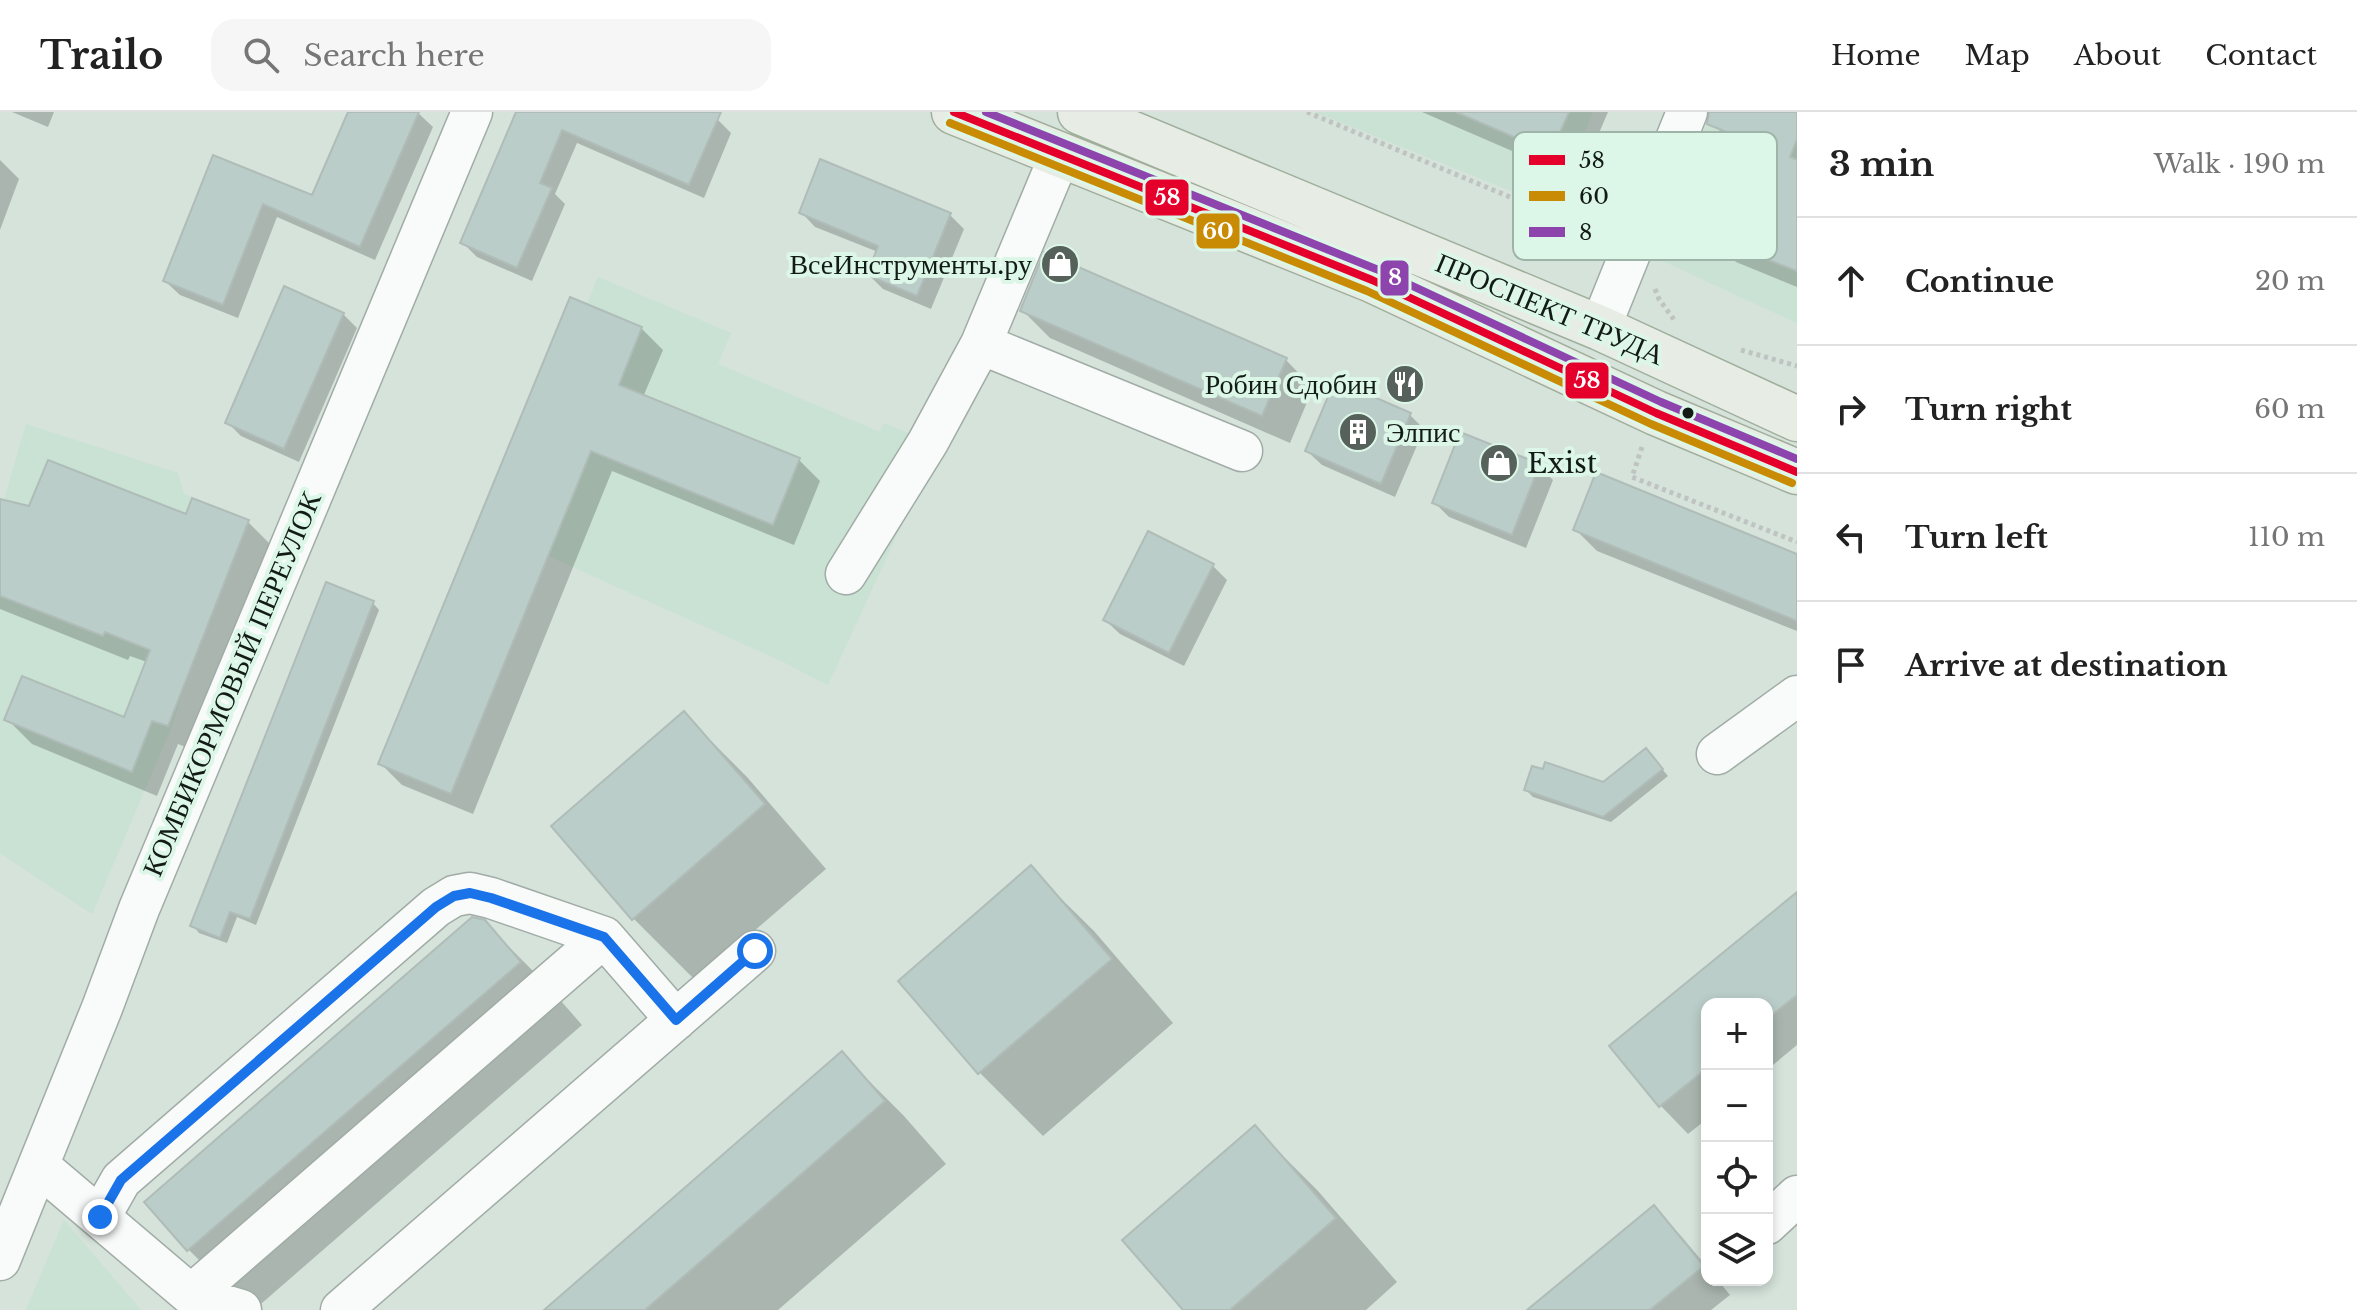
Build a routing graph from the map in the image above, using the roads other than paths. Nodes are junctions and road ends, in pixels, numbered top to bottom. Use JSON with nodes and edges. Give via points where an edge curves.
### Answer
{"nodes":[{"id":1,"x":472,"y":112,"type":"edge"},
{"id":2,"x":954,"y":112,"type":"edge"},
{"id":3,"x":1080,"y":112,"type":"edge"},
{"id":4,"x":1687,"y":112,"type":"edge"},
{"id":5,"x":1679,"y":132,"type":"edge"},
{"id":6,"x":1060,"y":155,"type":"junction"},
{"id":7,"x":1627,"y":260,"type":"edge"},
{"id":8,"x":1600,"y":328,"type":"junction"},
{"id":9,"x":981,"y":344,"type":"junction"},
{"id":10,"x":1580,"y":377,"type":"junction"},
{"id":11,"x":1797,"y":419,"type":"edge"},
{"id":12,"x":1242,"y":451,"type":"dead end"},
{"id":13,"x":1797,"y":472,"type":"edge"},
{"id":14,"x":846,"y":574,"type":"dead end"},
{"id":15,"x":1797,"y":696,"type":"edge"},
{"id":16,"x":1717,"y":754,"type":"dead end"},
{"id":17,"x":604,"y":937,"type":"junction"},
{"id":18,"x":755,"y":951,"type":"dead end"},
{"id":19,"x":676,"y":1020,"type":"junction"},
{"id":20,"x":39,"y":1166,"type":"junction"},
{"id":21,"x":1797,"y":1196,"type":"edge"},
{"id":22,"x":100,"y":1217,"type":"junction"},
{"id":23,"x":1773,"y":1218,"type":"edge"},
{"id":24,"x":0,"y":1260,"type":"edge"},
{"id":25,"x":191,"y":1295,"type":"junction"},
{"id":26,"x":241,"y":1310,"type":"edge"},
{"id":27,"x":341,"y":1310,"type":"edge"}],
"edges":[{"from":1,"to":20,"type":"street","name":"КОМБИКОРМОВЫЙ ПЕРЕУЛОК","via":[[145,894]]},
{"from":2,"to":6,"type":"main road","name":"ПРОСПЕКТ ТРУДА"},
{"from":3,"to":8,"type":"main road","name":"ПРОСПЕКТ ТРУДА"},
{"from":4,"to":5,"type":"street"},
{"from":6,"to":9,"type":"street"},
{"from":6,"to":10,"type":"main road","name":"ПРОСПЕКТ ТРУДА","via":[[1372,280]]},
{"from":7,"to":8,"type":"street"},
{"from":8,"to":10,"type":"main road"},
{"from":8,"to":11,"type":"main road","name":"ПРОСПЕКТ ТРУДА"},
{"from":9,"to":12,"type":"street"},
{"from":9,"to":14,"type":"street"},
{"from":10,"to":13,"type":"main road","name":"ПРОСПЕКТ ТРУДА"},
{"from":15,"to":16,"type":"street"},
{"from":17,"to":19,"type":"street"},
{"from":17,"to":22,"type":"street","via":[[491,898],[454,896],[121,1180]]},
{"from":17,"to":25,"type":"street"},
{"from":18,"to":19,"type":"street"},
{"from":19,"to":27,"type":"street"},
{"from":20,"to":22,"type":"street"},
{"from":20,"to":24,"type":"street","name":"КОМБИКОРМОВЫЙ ПЕРЕУЛОК"},
{"from":21,"to":23,"type":"street"},
{"from":22,"to":25,"type":"street"},
{"from":25,"to":26,"type":"street"}]}
